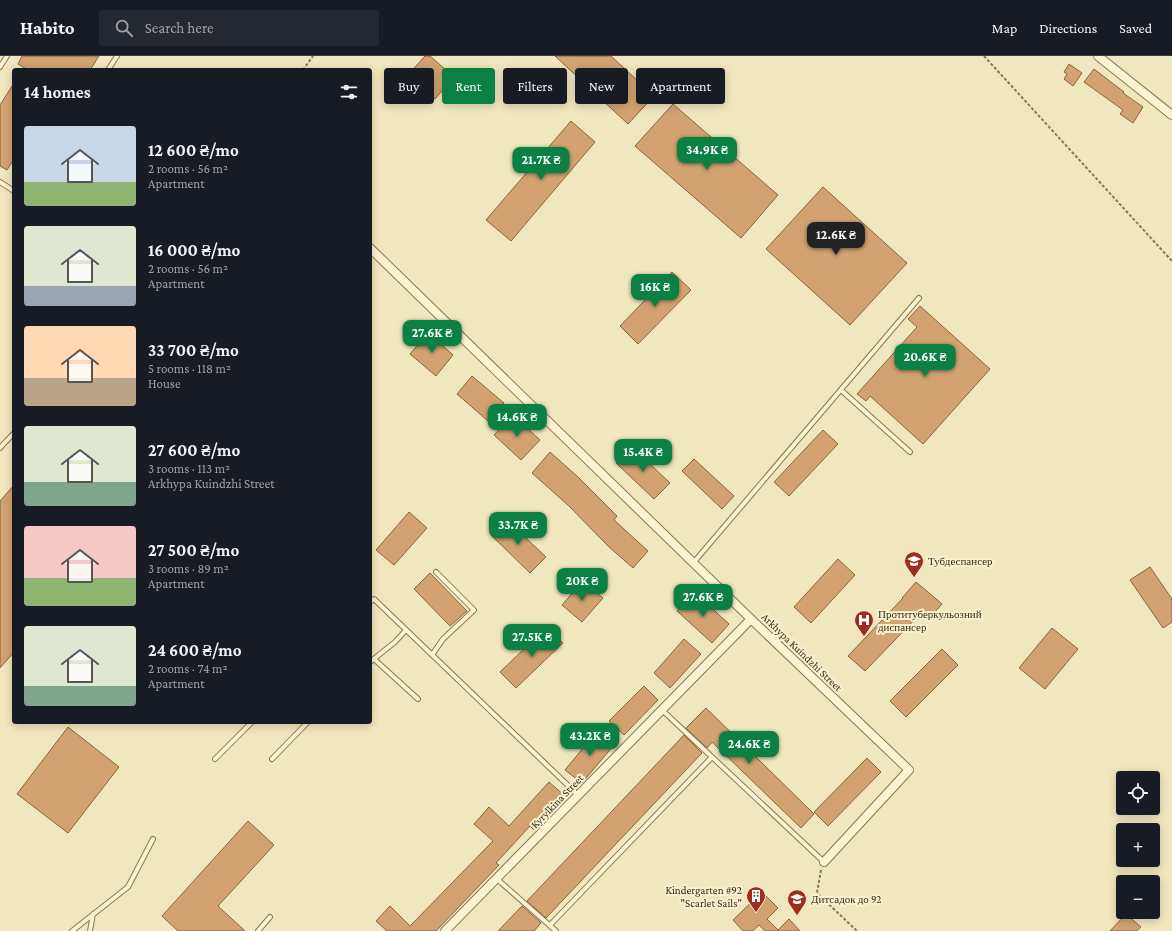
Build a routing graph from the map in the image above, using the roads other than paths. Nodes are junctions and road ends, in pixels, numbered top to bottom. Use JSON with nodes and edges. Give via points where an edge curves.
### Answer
{"nodes":[{"id":1,"x":7,"y":56,"type":"edge"},
{"id":2,"x":117,"y":56,"type":"edge"},
{"id":3,"x":1098,"y":56,"type":"edge"},
{"id":4,"x":0,"y":67,"type":"edge"},
{"id":5,"x":109,"y":68,"type":"edge"},
{"id":6,"x":1172,"y":115,"type":"edge"},
{"id":7,"x":0,"y":182,"type":"edge"},
{"id":8,"x":12,"y":190,"type":"edge"},
{"id":9,"x":372,"y":250,"type":"edge"},
{"id":10,"x":919,"y":298,"type":"dead end"},
{"id":11,"x":840,"y":390,"type":"junction"},
{"id":12,"x":12,"y":435,"type":"edge"},
{"id":13,"x":0,"y":448,"type":"edge"},
{"id":14,"x":910,"y":452,"type":"dead end"},
{"id":15,"x":694,"y":562,"type":"junction"},
{"id":16,"x":436,"y":572,"type":"dead end"},
{"id":17,"x":372,"y":600,"type":"edge"},
{"id":18,"x":751,"y":619,"type":"junction"},
{"id":19,"x":406,"y":630,"type":"junction"},
{"id":20,"x":432,"y":655,"type":"junction"},
{"id":21,"x":372,"y":661,"type":"edge"},
{"id":22,"x":418,"y":700,"type":"dead end"},
{"id":23,"x":662,"y":710,"type":"junction"},
{"id":24,"x":250,"y":724,"type":"edge"},
{"id":25,"x":306,"y":724,"type":"edge"},
{"id":26,"x":712,"y":757,"type":"junction"},
{"id":27,"x":272,"y":759,"type":"dead end"},
{"id":28,"x":215,"y":760,"type":"dead end"},
{"id":29,"x":578,"y":796,"type":"junction"},
{"id":30,"x":153,"y":839,"type":"dead end"},
{"id":31,"x":824,"y":862,"type":"joint"},
{"id":32,"x":496,"y":879,"type":"junction"},
{"id":33,"x":93,"y":914,"type":"junction"},
{"id":34,"x":270,"y":917,"type":"dead end"},
{"id":35,"x":550,"y":925,"type":"junction"},
{"id":36,"x":72,"y":931,"type":"edge"},
{"id":37,"x":90,"y":931,"type":"edge"},
{"id":38,"x":258,"y":931,"type":"edge"},
{"id":39,"x":445,"y":931,"type":"edge"},
{"id":40,"x":556,"y":931,"type":"edge"}],
"edges":[{"from":1,"to":4,"type":"lane"},
{"from":2,"to":5,"type":"lane"},
{"from":3,"to":6,"type":"street"},
{"from":7,"to":8,"type":"lane"},
{"from":9,"to":15,"type":"street","name":"Arkhypa Kuindzhi Street"},
{"from":10,"to":11,"type":"lane"},
{"from":11,"to":14,"type":"lane"},
{"from":11,"to":15,"type":"lane"},
{"from":12,"to":13,"type":"lane"},
{"from":15,"to":18,"type":"street","name":"Arkhypa Kuindzhi Street"},
{"from":16,"to":20,"type":"lane","via":[[474,610],[443,639]]},
{"from":17,"to":19,"type":"lane","via":[[374,599]]},
{"from":18,"to":23,"type":"street","name":"Kyrylkina Street"},
{"from":18,"to":31,"type":"street","name":"Arkhypa Kuindzhi Street","via":[[910,770]]},
{"from":19,"to":20,"type":"lane"},
{"from":19,"to":21,"type":"lane"},
{"from":20,"to":29,"type":"lane"},
{"from":21,"to":22,"type":"lane"},
{"from":23,"to":26,"type":"lane"},
{"from":23,"to":29,"type":"street","name":"Kyrylkina Street"},
{"from":24,"to":28,"type":"lane"},
{"from":25,"to":27,"type":"lane"},
{"from":26,"to":31,"type":"lane"},
{"from":26,"to":35,"type":"lane"},
{"from":29,"to":32,"type":"street","name":"Kyrylkina Street"},
{"from":30,"to":33,"type":"lane","via":[[128,887]]},
{"from":32,"to":35,"type":"lane"},
{"from":32,"to":39,"type":"street","name":"Kyrylkina Street"},
{"from":33,"to":36,"type":"lane"},
{"from":33,"to":37,"type":"lane"},
{"from":34,"to":38,"type":"lane"},
{"from":35,"to":40,"type":"lane"}]}
